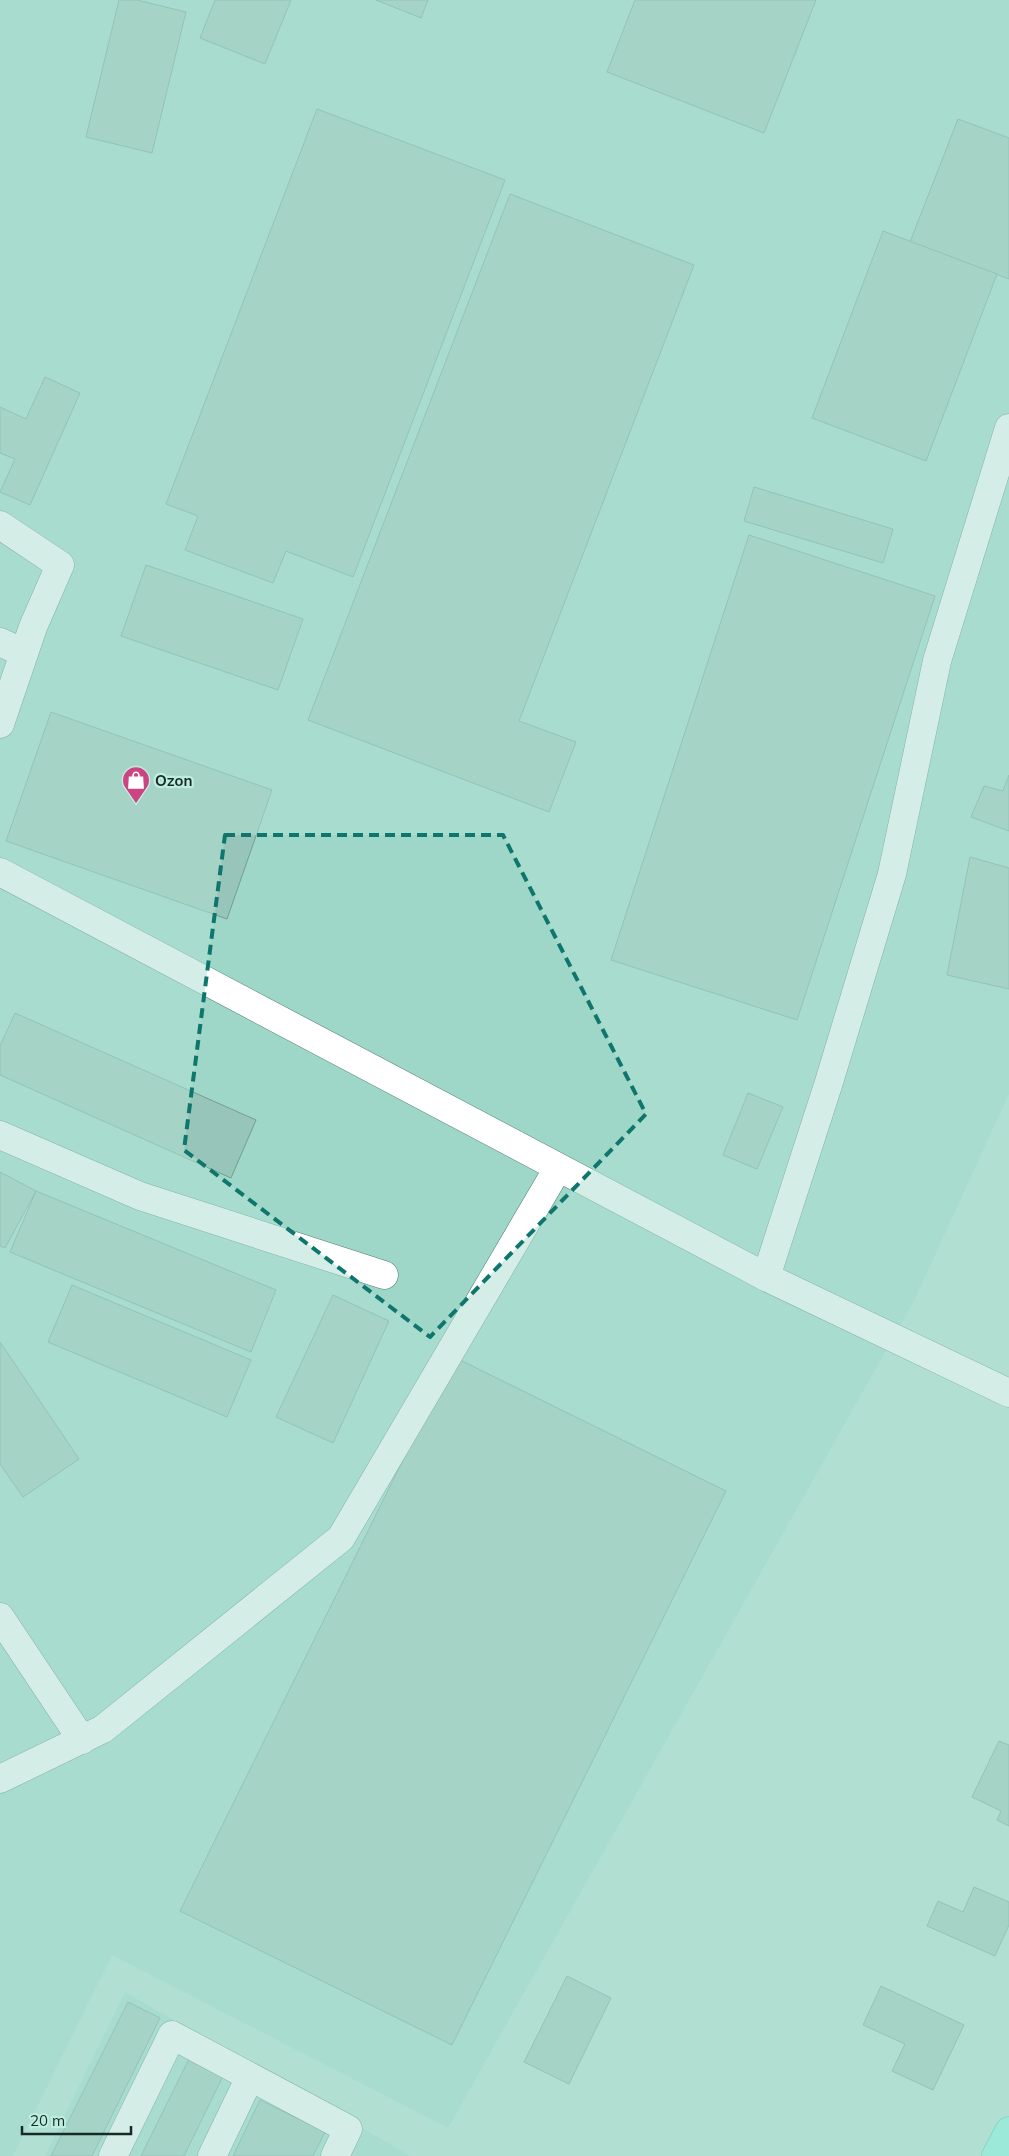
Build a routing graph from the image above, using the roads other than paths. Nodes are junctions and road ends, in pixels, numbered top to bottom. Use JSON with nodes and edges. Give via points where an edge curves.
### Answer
{"nodes":[{"id":1,"x":1009,"y":428,"type":"edge"},
{"id":2,"x":0,"y":525,"type":"edge"},
{"id":3,"x":12,"y":648,"type":"edge"},
{"id":4,"x":0,"y":724,"type":"edge"},
{"id":5,"x":0,"y":872,"type":"edge"},
{"id":6,"x":0,"y":1135,"type":"edge"},
{"id":7,"x":558,"y":1168,"type":"junction"},
{"id":8,"x":384,"y":1275,"type":"dead end"},
{"id":9,"x":766,"y":1278,"type":"junction"},
{"id":10,"x":1009,"y":1393,"type":"edge"},
{"id":11,"x":0,"y":1617,"type":"edge"},
{"id":12,"x":82,"y":1740,"type":"junction"},
{"id":13,"x":0,"y":1779,"type":"edge"},
{"id":14,"x":250,"y":2077,"type":"junction"},
{"id":15,"x":1009,"y":2130,"type":"edge"},
{"id":16,"x":113,"y":2156,"type":"edge"},
{"id":17,"x":212,"y":2156,"type":"edge"},
{"id":18,"x":335,"y":2156,"type":"edge"},
{"id":19,"x":996,"y":2156,"type":"edge"}],
"edges":[{"from":1,"to":9,"type":"street","via":[[936,661],[892,874],[830,1082]]},
{"from":2,"to":3,"type":"street","via":[[60,565],[32,627]]},
{"from":3,"to":4,"type":"street"},
{"from":5,"to":7,"type":"street"},
{"from":6,"to":8,"type":"street","via":[[140,1196]]},
{"from":7,"to":9,"type":"street"},
{"from":7,"to":12,"type":"street","via":[[341,1538],[103,1729]]},
{"from":9,"to":10,"type":"street"},
{"from":11,"to":12,"type":"street"},
{"from":12,"to":13,"type":"street"},
{"from":14,"to":16,"type":"street","via":[[172,2035]]},
{"from":14,"to":17,"type":"street"},
{"from":14,"to":18,"type":"street","via":[[348,2129]]},
{"from":15,"to":19,"type":"main road"}]}
